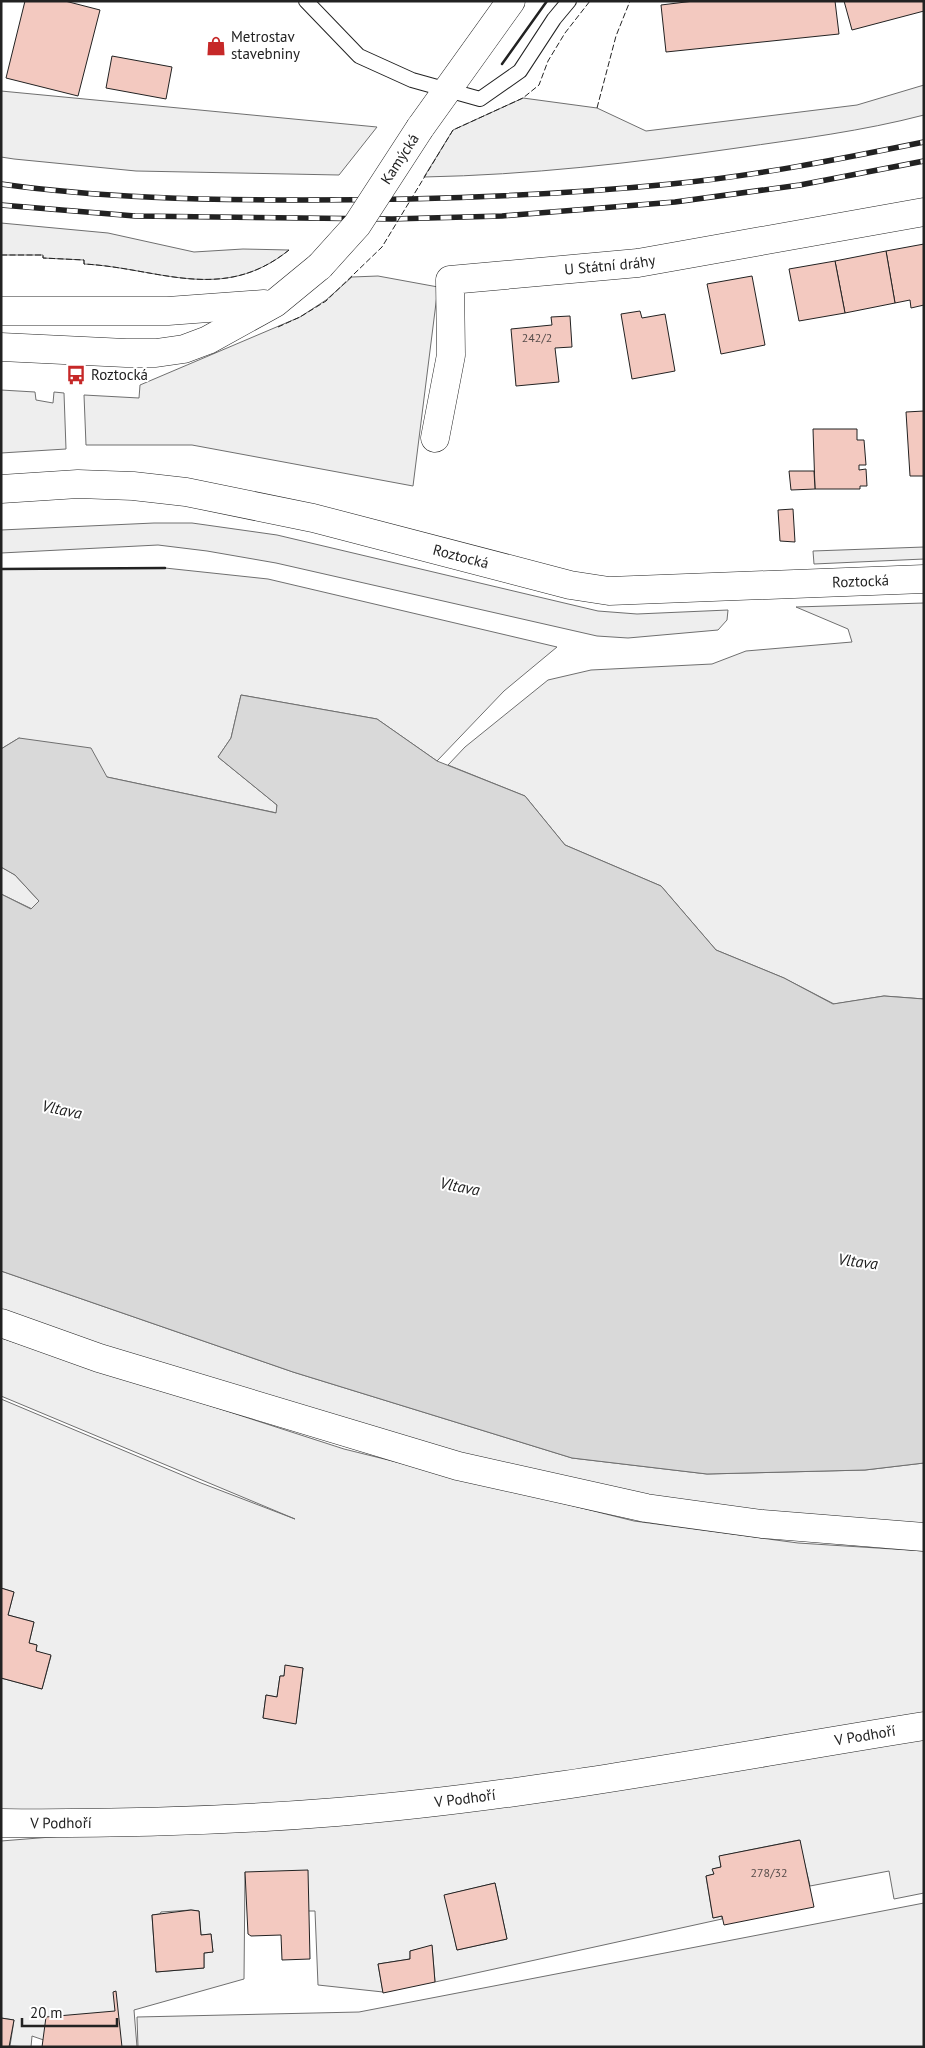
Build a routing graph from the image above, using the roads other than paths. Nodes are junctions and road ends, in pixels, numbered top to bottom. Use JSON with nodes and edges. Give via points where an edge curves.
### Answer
{"nodes":[{"id":1,"x":306,"y":1,"type":"edge"},
{"id":2,"x":511,"y":1,"type":"edge"},
{"id":3,"x":569,"y":1,"type":"edge"},
{"id":4,"x":447,"y":91,"type":"junction"},
{"id":5,"x":924,"y":212,"type":"edge"},
{"id":6,"x":1,"y":295,"type":"edge"},
{"id":7,"x":275,"y":303,"type":"junction"},
{"id":8,"x":1,"y":311,"type":"edge"},
{"id":9,"x":129,"y":311,"type":"junction"},
{"id":10,"x":1,"y":347,"type":"edge"},
{"id":11,"x":435,"y":438,"type":"dead end"},
{"id":12,"x":4,"y":490,"type":"edge"},
{"id":13,"x":924,"y":580,"type":"edge"},
{"id":14,"x":1,"y":1323,"type":"edge"},
{"id":15,"x":924,"y":1538,"type":"edge"},
{"id":16,"x":924,"y":1726,"type":"edge"},
{"id":17,"x":1,"y":1822,"type":"edge"}],
"edges":[{"from":1,"to":4,"type":"lane","via":[[359,56],[412,80]]},
{"from":2,"to":4,"type":"street","name":"Kamýcká"},
{"from":3,"to":4,"type":"lane","via":[[520,71],[480,99]]},
{"from":4,"to":7,"type":"street","name":"Kamýcká","bridge":true,"via":[[357,225],[320,266]]},
{"from":5,"to":11,"type":"street","name":"U Státní dráhy","via":[[638,263],[450,280],[451,355]]},
{"from":6,"to":9,"type":"street"},
{"from":7,"to":9,"type":"street","via":[[208,310]]},
{"from":7,"to":10,"type":"street","name":"Kamýcká","via":[[208,340],[184,349],[146,353]]},
{"from":8,"to":9,"type":"street"},
{"from":12,"to":13,"type":"street","name":"Roztocká","via":[[78,484],[186,492],[304,516],[570,585],[609,592]]},
{"from":14,"to":15,"type":"street","via":[[99,1358],[458,1466],[646,1508],[762,1524]]},
{"from":16,"to":17,"type":"street","name":"V Podhoří","via":[[523,1791],[338,1812],[150,1822]]}]}
